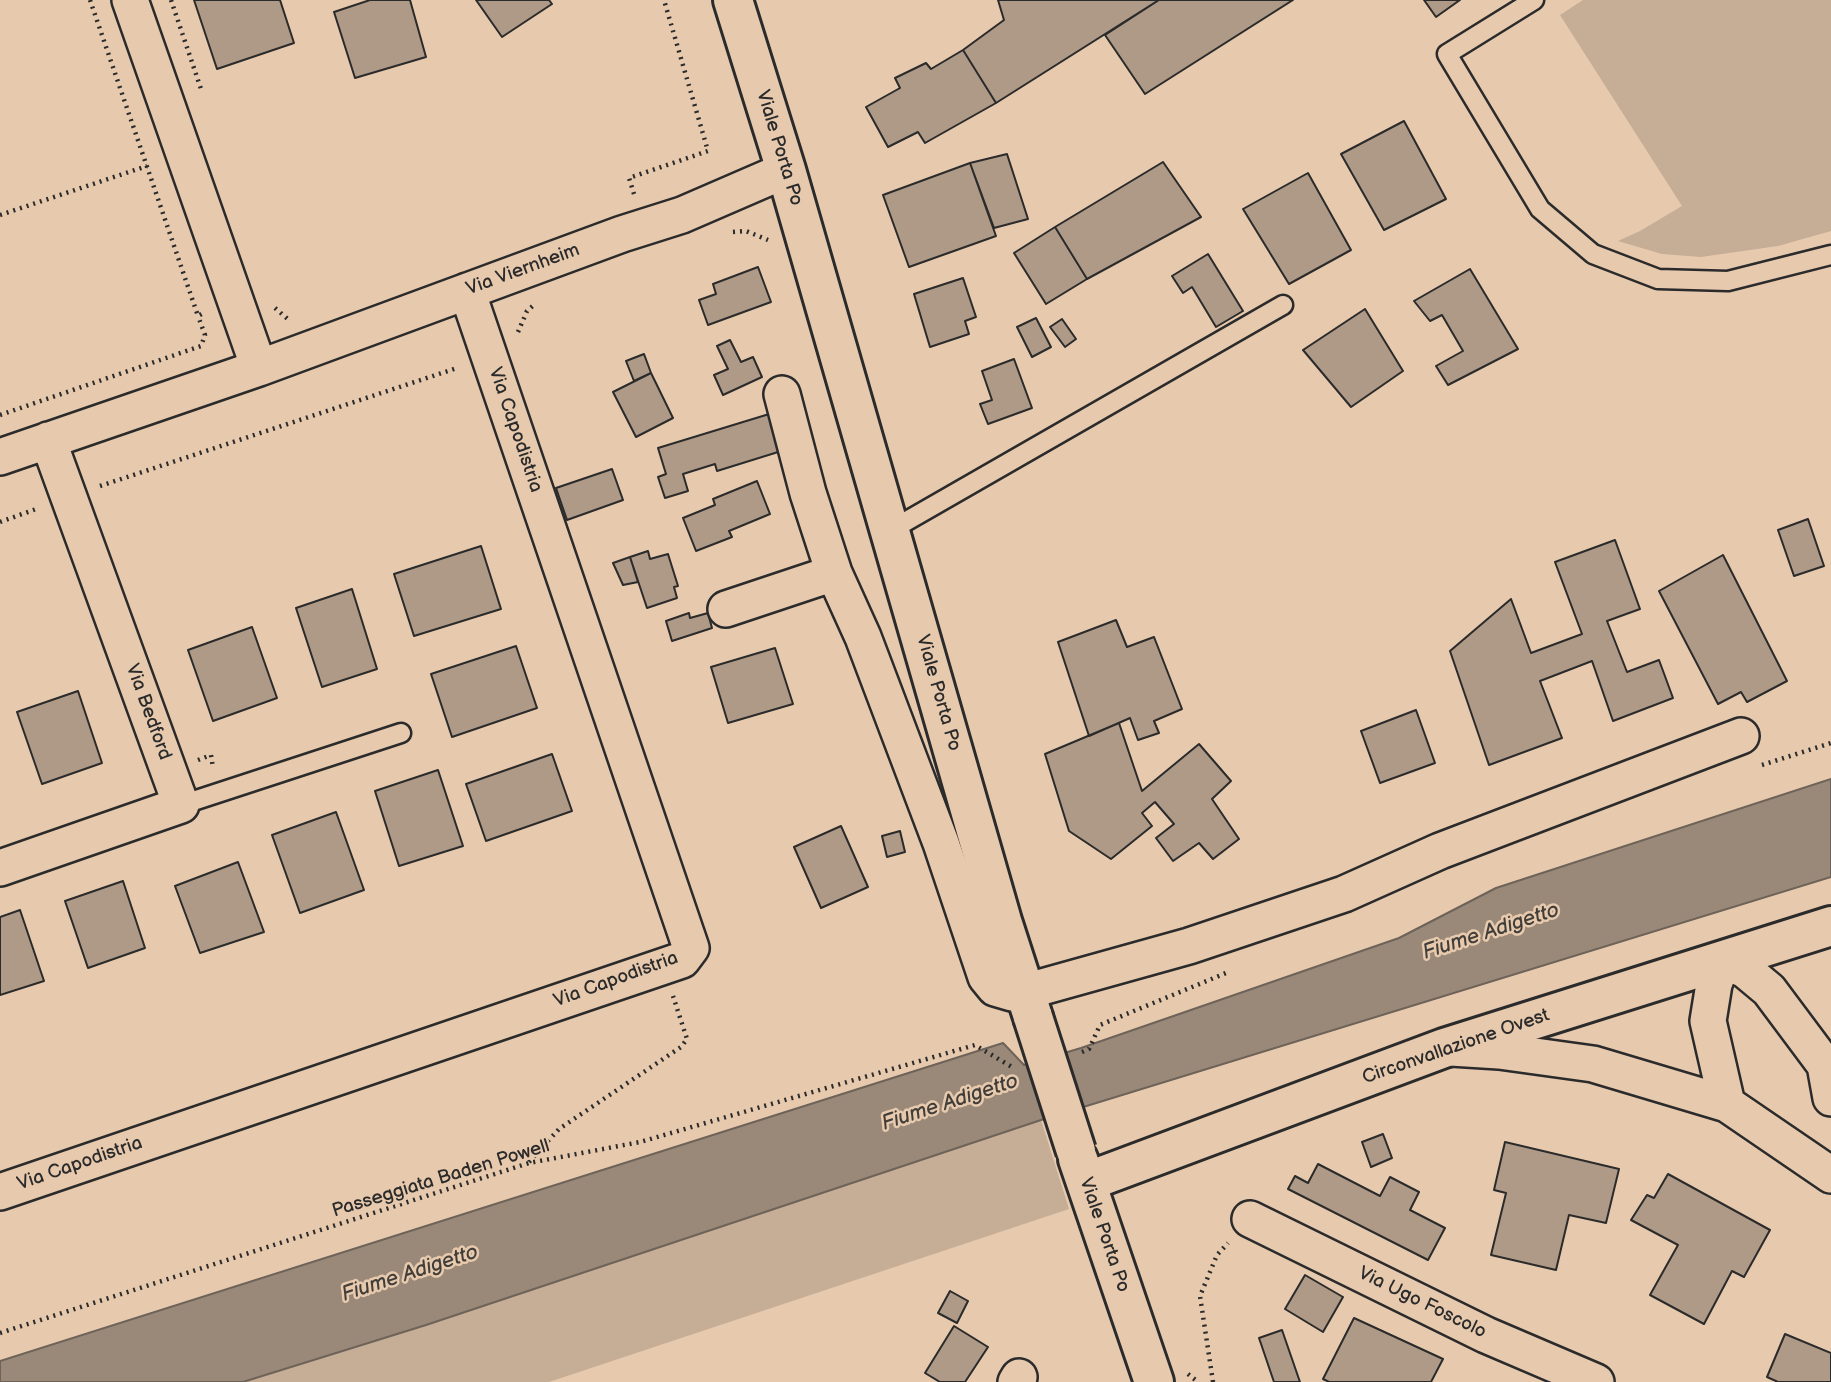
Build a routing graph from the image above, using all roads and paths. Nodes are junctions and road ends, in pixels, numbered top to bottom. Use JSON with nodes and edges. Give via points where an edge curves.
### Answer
{"nodes":[{"id":1,"x":90,"y":0,"type":"edge"},
{"id":2,"x":130,"y":0,"type":"edge"},
{"id":3,"x":664,"y":0,"type":"edge"},
{"id":4,"x":733,"y":0,"type":"edge"},
{"id":5,"x":1534,"y":0,"type":"edge"},
{"id":6,"x":184,"y":154,"type":"junction"},
{"id":7,"x":147,"y":166,"type":"junction"},
{"id":8,"x":786,"y":170,"type":"junction"},
{"id":9,"x":636,"y":199,"type":"dead end"},
{"id":10,"x":0,"y":215,"type":"edge"},
{"id":11,"x":732,"y":232,"type":"dead end"},
{"id":12,"x":778,"y":244,"type":"dead end"},
{"id":13,"x":1831,"y":255,"type":"edge"},
{"id":14,"x":467,"y":290,"type":"junction"},
{"id":15,"x":544,"y":297,"type":"dead end"},
{"id":16,"x":1283,"y":305,"type":"dead end"},
{"id":17,"x":217,"y":311,"type":"junction"},
{"id":18,"x":198,"y":316,"type":"junction"},
{"id":19,"x":302,"y":318,"type":"dead end"},
{"id":20,"x":490,"y":357,"type":"junction"},
{"id":21,"x":258,"y":368,"type":"junction"},
{"id":22,"x":782,"y":394,"type":"dead end"},
{"id":23,"x":0,"y":415,"type":"edge"},
{"id":24,"x":48,"y":440,"type":"junction"},
{"id":25,"x":0,"y":457,"type":"edge"},
{"id":26,"x":69,"y":496,"type":"junction"},
{"id":27,"x":0,"y":522,"type":"edge"},
{"id":28,"x":891,"y":530,"type":"junction"},
{"id":29,"x":834,"y":573,"type":"junction"},
{"id":30,"x":726,"y":609,"type":"dead end"},
{"id":31,"x":401,"y":733,"type":"dead end"},
{"id":32,"x":1741,"y":736,"type":"dead end"},
{"id":33,"x":181,"y":805,"type":"junction"},
{"id":34,"x":0,"y":869,"type":"edge"},
{"id":35,"x":1831,"y":926,"type":"edge"},
{"id":36,"x":1723,"y":960,"type":"junction"},
{"id":37,"x":663,"y":966,"type":"junction"},
{"id":38,"x":1028,"y":1004,"type":"junction"},
{"id":39,"x":975,"y":1045,"type":"dead end"},
{"id":40,"x":1444,"y":1048,"type":"junction"},
{"id":41,"x":1829,"y":1070,"type":"edge"},
{"id":42,"x":1727,"y":1104,"type":"junction"},
{"id":43,"x":529,"y":1163,"type":"junction"},
{"id":44,"x":1081,"y":1167,"type":"junction"},
{"id":45,"x":1831,"y":1175,"type":"edge"},
{"id":46,"x":0,"y":1192,"type":"edge"},
{"id":47,"x":1250,"y":1219,"type":"joint"},
{"id":48,"x":0,"y":1333,"type":"edge"},
{"id":49,"x":1154,"y":1382,"type":"edge"},
{"id":50,"x":1213,"y":1382,"type":"edge"},
{"id":51,"x":1596,"y":1382,"type":"edge"}],
"edges":[{"from":1,"to":7,"type":"path"},
{"from":2,"to":6,"type":"street"},
{"from":3,"to":9,"type":"path","via":[[708,151],[629,178]]},
{"from":4,"to":8,"type":"main road","name":"Viale Porta Po"},
{"from":5,"to":13,"type":"lane","via":[[1447,54],[1540,209],[1593,254],[1658,279],[1728,281]]},
{"from":6,"to":7,"type":"path"},
{"from":6,"to":17,"type":"street"},
{"from":7,"to":10,"type":"path"},
{"from":7,"to":18,"type":"path"},
{"from":8,"to":14,"type":"street","name":"Via Viernheim","via":[[682,215]]},
{"from":8,"to":28,"type":"main road","name":"Viale Porta Po"},
{"from":11,"to":12,"type":"path","via":[[746,231]]},
{"from":14,"to":20,"type":"street","name":"Via Capodistria"},
{"from":14,"to":21,"type":"street","name":"Via Viernheim"},
{"from":15,"to":20,"type":"path","via":[[527,311],[515,349]]},
{"from":16,"to":28,"type":"lane"},
{"from":17,"to":18,"type":"path"},
{"from":17,"to":19,"type":"path","via":[[259,298],[290,321]]},
{"from":17,"to":21,"type":"street"},
{"from":18,"to":23,"type":"path","via":[[205,335],[201,346]]},
{"from":20,"to":26,"type":"path"},
{"from":20,"to":37,"type":"street","name":"Via Capodistria","via":[[691,948],[681,960]]},
{"from":21,"to":24,"type":"street","name":"Via Viernheim"},
{"from":22,"to":29,"type":"street"},
{"from":24,"to":25,"type":"street","name":"Via Viernheim"},
{"from":24,"to":26,"type":"street","name":"Via Bedford"},
{"from":26,"to":27,"type":"path"},
{"from":26,"to":33,"type":"street","name":"Via Bedford"},
{"from":28,"to":38,"type":"main road","name":"Viale Porta Po"},
{"from":29,"to":30,"type":"street"},
{"from":29,"to":38,"type":"street","via":[[863,637],[986,977],[995,988]]},
{"from":31,"to":33,"type":"lane"},
{"from":32,"to":38,"type":"street","via":[[1440,851],[1344,894]]},
{"from":33,"to":34,"type":"street"},
{"from":35,"to":36,"type":"main road","name":"Circonvallazione Ovest"},
{"from":36,"to":40,"type":"main road","name":"Circonvallazione Ovest"},
{"from":36,"to":41,"type":"street","via":[[1745,970],[1769,990]]},
{"from":36,"to":42,"type":"street","via":[[1708,1021]]},
{"from":37,"to":43,"type":"path","via":[[687,1039],[559,1129]]},
{"from":37,"to":46,"type":"street","name":"Via Capodistria"},
{"from":38,"to":44,"type":"main road","name":"Viale Porta Po","bridge":true},
{"from":39,"to":43,"type":"path","name":"Passeggiata Baden Powell","via":[[640,1142]]},
{"from":40,"to":42,"type":"street","via":[[1593,1064]]},
{"from":40,"to":44,"type":"main road","name":"Circonvallazione Ovest"},
{"from":42,"to":45,"type":"street"},
{"from":43,"to":48,"type":"path","name":"Passeggiata Baden Powell"},
{"from":44,"to":49,"type":"main road","name":"Viale Porta Po"},
{"from":47,"to":50,"type":"path","via":[[1217,1255],[1200,1296]]},
{"from":47,"to":51,"type":"street","name":"Via Ugo Foscolo","via":[[1486,1335]]}]}
